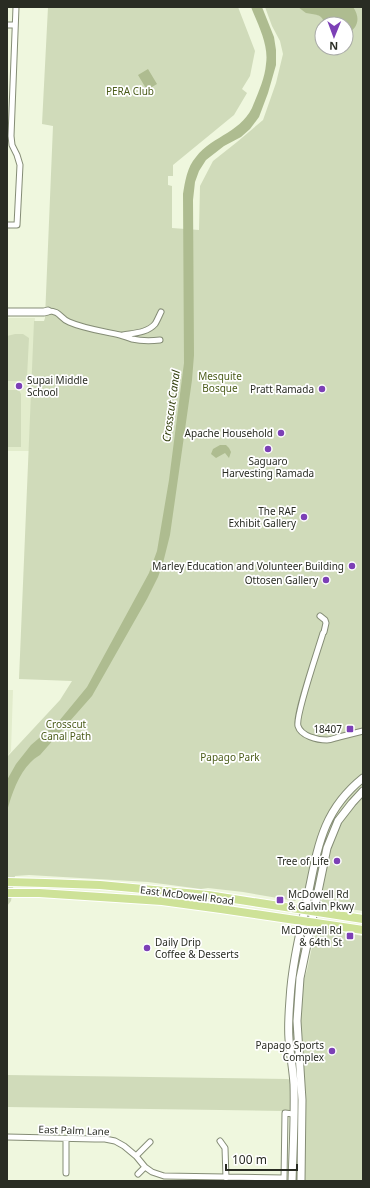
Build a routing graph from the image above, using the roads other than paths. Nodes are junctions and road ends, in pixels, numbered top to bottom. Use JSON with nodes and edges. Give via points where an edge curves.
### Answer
{"nodes":[{"id":1,"x":16,"y":7,"type":"edge"},
{"id":2,"x":7,"y":25,"type":"edge"},
{"id":3,"x":15,"y":26,"type":"junction"},
{"id":4,"x":10,"y":83,"type":"edge"},
{"id":5,"x":9,"y":140,"type":"edge"},
{"id":6,"x":7,"y":225,"type":"edge"},
{"id":7,"x":48,"y":311,"type":"joint"},
{"id":8,"x":7,"y":312,"type":"edge"},
{"id":9,"x":161,"y":312,"type":"dead end"},
{"id":10,"x":122,"y":335,"type":"junction"},
{"id":11,"x":160,"y":340,"type":"dead end"},
{"id":12,"x":320,"y":616,"type":"dead end"},
{"id":13,"x":363,"y":731,"type":"edge"},
{"id":14,"x":363,"y":778,"type":"edge"},
{"id":15,"x":363,"y":791,"type":"edge"},
{"id":16,"x":7,"y":882,"type":"edge"},
{"id":17,"x":89,"y":885,"type":"junction"},
{"id":18,"x":7,"y":893,"type":"edge"},
{"id":19,"x":189,"y":893,"type":"junction"},
{"id":20,"x":135,"y":899,"type":"junction"},
{"id":21,"x":305,"y":910,"type":"junction"},
{"id":22,"x":313,"y":911,"type":"junction"},
{"id":23,"x":363,"y":919,"type":"edge"},
{"id":24,"x":303,"y":921,"type":"junction"},
{"id":25,"x":311,"y":922,"type":"junction"},
{"id":26,"x":363,"y":930,"type":"edge"},
{"id":27,"x":289,"y":1031,"type":"junction"},
{"id":28,"x":297,"y":1031,"type":"junction"},
{"id":29,"x":293,"y":1114,"type":"junction"},
{"id":30,"x":7,"y":1137,"type":"edge"},
{"id":31,"x":66,"y":1138,"type":"junction"},
{"id":32,"x":220,"y":1141,"type":"dead end"},
{"id":33,"x":150,"y":1142,"type":"dead end"},
{"id":34,"x":136,"y":1156,"type":"junction"},
{"id":35,"x":145,"y":1167,"type":"junction"},
{"id":36,"x":66,"y":1173,"type":"dead end"},
{"id":37,"x":138,"y":1174,"type":"dead end"},
{"id":38,"x":226,"y":1178,"type":"junction"},
{"id":39,"x":284,"y":1180,"type":"edge"},
{"id":40,"x":292,"y":1181,"type":"edge"},
{"id":41,"x":301,"y":1181,"type":"edge"}],
"edges":[{"from":1,"to":3,"type":"street"},
{"from":2,"to":3,"type":"street"},
{"from":3,"to":4,"type":"street"},
{"from":4,"to":5,"type":"street"},
{"from":5,"to":6,"type":"street","via":[[20,165],[17,225]]},
{"from":7,"to":8,"type":"main road"},
{"from":7,"to":10,"type":"street","via":[[57,312],[62,318],[76,324]]},
{"from":9,"to":10,"type":"street","via":[[154,325],[148,329]]},
{"from":10,"to":11,"type":"street","via":[[132,339]]},
{"from":12,"to":13,"type":"street","via":[[325,620],[325,626],[298,717],[300,731],[312,737],[328,740]]},
{"from":14,"to":21,"type":"main road","via":[[338,803],[323,830]]},
{"from":15,"to":22,"type":"main road","via":[[338,821],[332,835],[322,866]]},
{"from":16,"to":17,"type":"main road","name":"East McDowell Road"},
{"from":17,"to":19,"type":"main road","name":"East McDowell Road"},
{"from":17,"to":20,"type":"main road"},
{"from":18,"to":20,"type":"main road","name":"East McDowell Road"},
{"from":19,"to":20,"type":"main road","via":[[166,896],[146,894]]},
{"from":19,"to":21,"type":"main road","name":"East McDowell Road"},
{"from":20,"to":24,"type":"main road","name":"East McDowell Road"},
{"from":21,"to":22,"type":"main road","name":"East McDowell Road"},
{"from":21,"to":24,"type":"main road"},
{"from":22,"to":23,"type":"main road","name":"East McDowell Road"},
{"from":22,"to":25,"type":"main road"},
{"from":24,"to":25,"type":"main road","name":"East McDowell Road"},
{"from":24,"to":27,"type":"main road","via":[[291,983]]},
{"from":25,"to":26,"type":"main road","name":"East McDowell Road"},
{"from":25,"to":28,"type":"main road","via":[[300,978]]},
{"from":27,"to":28,"type":"main road"},
{"from":27,"to":29,"type":"main road","via":[[294,1083]]},
{"from":28,"to":41,"type":"main road","via":[[302,1100]]},
{"from":29,"to":39,"type":"street","via":[[285,1113]]},
{"from":29,"to":40,"type":"main road"},
{"from":30,"to":31,"type":"street","name":"East Palm Lane"},
{"from":31,"to":34,"type":"street","name":"East Palm Lane","via":[[115,1141]]},
{"from":31,"to":36,"type":"street"},
{"from":32,"to":38,"type":"street","via":[[225,1148]]},
{"from":33,"to":34,"type":"street"},
{"from":34,"to":35,"type":"street","name":"East Palm Lane"},
{"from":35,"to":37,"type":"street"},
{"from":35,"to":38,"type":"street","name":"East Palm Lane","via":[[164,1176]]},
{"from":38,"to":39,"type":"street","name":"East Palm Lane"}]}
